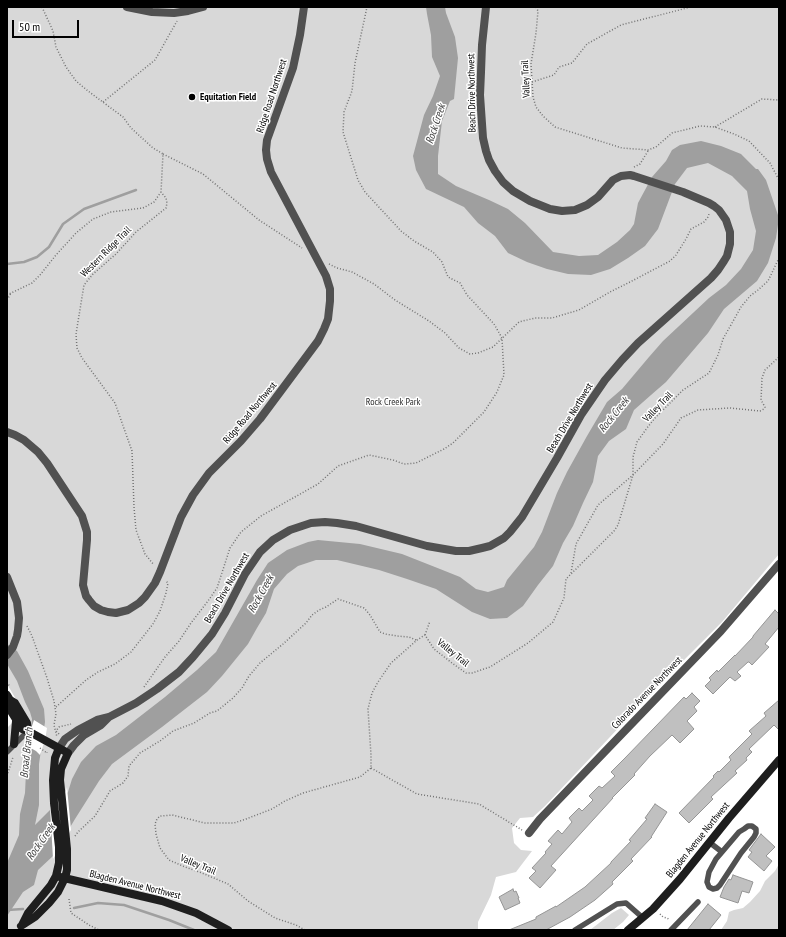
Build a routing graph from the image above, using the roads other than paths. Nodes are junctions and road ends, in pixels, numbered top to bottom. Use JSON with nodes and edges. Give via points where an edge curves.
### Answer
{"nodes":[{"id":1,"x":127,"y":7,"type":"edge"},
{"id":2,"x":203,"y":7,"type":"edge"},
{"id":3,"x":304,"y":7,"type":"edge"},
{"id":4,"x":486,"y":7,"type":"edge"},
{"id":5,"x":7,"y":432,"type":"edge"},
{"id":6,"x":779,"y":564,"type":"edge"},
{"id":7,"x":7,"y":577,"type":"edge"},
{"id":8,"x":7,"y":655,"type":"edge"},
{"id":9,"x":8,"y":697,"type":"edge"},
{"id":10,"x":109,"y":717,"type":"junction"},
{"id":11,"x":16,"y":721,"type":"junction"},
{"id":12,"x":29,"y":731,"type":"junction"},
{"id":13,"x":14,"y":744,"type":"junction"},
{"id":14,"x":59,"y":748,"type":"junction"},
{"id":15,"x":7,"y":752,"type":"edge"},
{"id":16,"x":68,"y":753,"type":"junction"},
{"id":17,"x":779,"y":760,"type":"edge"},
{"id":18,"x":529,"y":834,"type":"road end"},
{"id":19,"x":709,"y":842,"type":"junction"},
{"id":20,"x":63,"y":852,"type":"junction"},
{"id":21,"x":722,"y":852,"type":"junction"},
{"id":22,"x":56,"y":876,"type":"junction"},
{"id":23,"x":65,"y":878,"type":"junction"},
{"id":24,"x":698,"y":902,"type":"dead end"},
{"id":25,"x":643,"y":918,"type":"junction"},
{"id":26,"x":20,"y":928,"type":"edge"},
{"id":27,"x":228,"y":930,"type":"edge"},
{"id":28,"x":575,"y":930,"type":"edge"},
{"id":29,"x":628,"y":930,"type":"edge"},
{"id":30,"x":671,"y":930,"type":"edge"}],
"edges":[{"from":1,"to":2,"type":"street","via":[[174,13]]},
{"from":3,"to":5,"type":"street","name":"Ridge Road Northwest","via":[[292,68],[266,150],[271,172],[326,276],[330,289],[326,326],[322,336],[260,419],[242,441],[209,473],[193,495],[179,522],[155,583],[139,603],[128,610],[108,612],[94,606],[86,596],[83,579],[87,540],[81,513],[38,452],[24,440]]},
{"from":4,"to":10,"type":"street","name":"Beach Drive Northwest","via":[[481,72],[483,138],[489,160],[503,182],[530,201],[558,211],[580,208],[598,197],[610,182],[626,176],[634,176],[683,192],[709,203],[719,210],[726,220],[730,238],[727,256],[715,274],[638,343],[610,374],[581,415],[519,522],[504,538],[490,546],[456,551],[427,546],[337,522],[311,523],[290,530],[273,540],[256,557],[219,624],[193,658],[153,692]]},
{"from":6,"to":18,"type":"street","name":"Colorado Avenue Northwest","via":[[721,631],[540,819]]},
{"from":7,"to":8,"type":"street","via":[[18,610],[18,630]]},
{"from":9,"to":11,"type":"main road"},
{"from":9,"to":12,"type":"main road","via":[[15,703]]},
{"from":10,"to":14,"type":"street","name":"Beach Drive Northwest","via":[[78,730],[65,739]]},
{"from":10,"to":16,"type":"street","name":"Beach Drive Northwest","via":[[84,736]]},
{"from":11,"to":12,"type":"main road","via":[[22,729]]},
{"from":11,"to":13,"type":"main road"},
{"from":12,"to":13,"type":"lane"},
{"from":12,"to":14,"type":"main road"},
{"from":13,"to":15,"type":"lane"},
{"from":14,"to":16,"type":"main road"},
{"from":14,"to":20,"type":"main road","name":"Beach Drive Northwest","via":[[52,780]]},
{"from":16,"to":20,"type":"main road","name":"Beach Drive Northwest","via":[[60,774]]},
{"from":17,"to":19,"type":"main road","name":"Blagden Avenue Northwest"},
{"from":19,"to":21,"type":"lane"},
{"from":19,"to":25,"type":"main road","name":"Blagden Avenue Northwest","via":[[680,879]]},
{"from":20,"to":22,"type":"main road","name":"Beach Drive Northwest"},
{"from":20,"to":23,"type":"main road","name":"Beach Drive Northwest"},
{"from":21,"to":21,"type":"lane","via":[[739,832],[748,826],[756,829],[754,837],[720,885],[713,889],[707,882],[709,872]]},
{"from":22,"to":23,"type":"main road","name":"Blagden Avenue Northwest"},
{"from":22,"to":26,"type":"main road","name":"Beach Drive Northwest"},
{"from":23,"to":26,"type":"main road","name":"Beach Drive Northwest","via":[[49,903]]},
{"from":23,"to":27,"type":"main road","name":"Blagden Avenue Northwest","via":[[162,901],[199,915]]},
{"from":24,"to":30,"type":"lane"},
{"from":25,"to":28,"type":"lane","via":[[626,903],[617,904]]},
{"from":25,"to":29,"type":"main road","name":"Blagden Avenue Northwest"}]}
